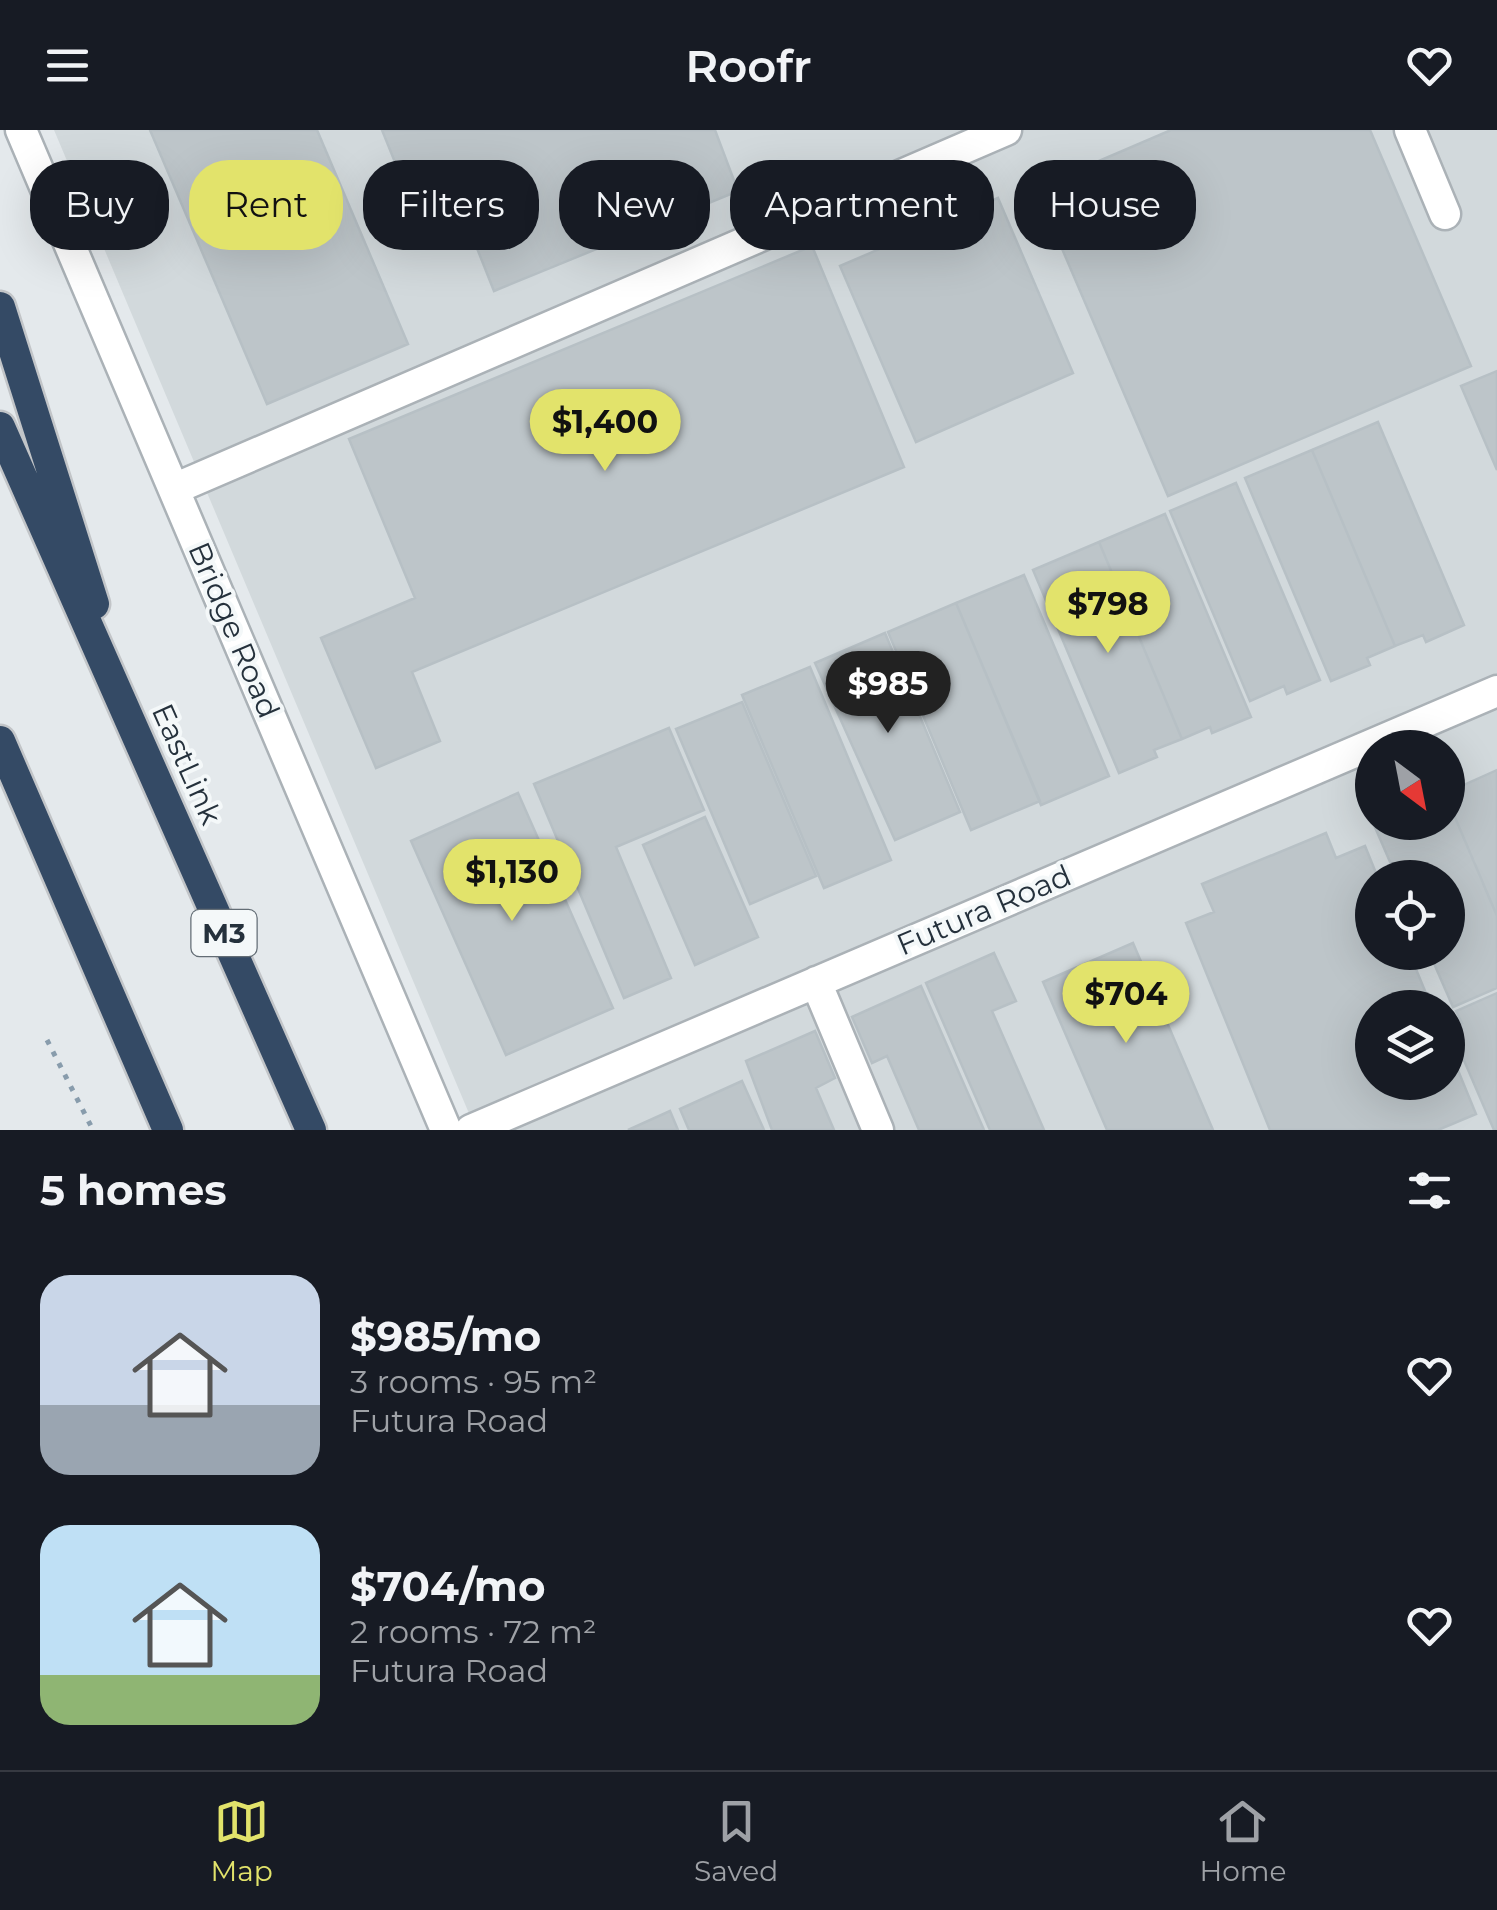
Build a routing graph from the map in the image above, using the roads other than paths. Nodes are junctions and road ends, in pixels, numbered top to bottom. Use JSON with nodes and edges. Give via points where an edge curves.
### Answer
{"nodes":[{"id":1,"x":21,"y":130,"type":"edge"},
{"id":2,"x":1006,"y":130,"type":"edge"},
{"id":3,"x":1410,"y":130,"type":"edge"},
{"id":4,"x":1445,"y":214,"type":"dead end"},
{"id":5,"x":0,"y":307,"type":"edge"},
{"id":6,"x":0,"y":427,"type":"edge"},
{"id":7,"x":174,"y":489,"type":"junction"},
{"id":8,"x":1497,"y":691,"type":"edge"},
{"id":9,"x":136,"y":736,"type":"junction"},
{"id":10,"x":0,"y":741,"type":"edge"},
{"id":11,"x":816,"y":982,"type":"junction"},
{"id":12,"x":168,"y":1130,"type":"edge"},
{"id":13,"x":311,"y":1130,"type":"edge"},
{"id":14,"x":446,"y":1130,"type":"edge"},
{"id":15,"x":471,"y":1130,"type":"edge"},
{"id":16,"x":878,"y":1130,"type":"edge"}],
"edges":[{"from":1,"to":7,"type":"street","name":"Bridge Road"},
{"from":2,"to":7,"type":"street"},
{"from":3,"to":4,"type":"street"},
{"from":5,"to":9,"type":"highway"},
{"from":6,"to":9,"type":"highway","name":"EastLink","number":"M3"},
{"from":7,"to":14,"type":"street","name":"Bridge Road"},
{"from":8,"to":11,"type":"street","name":"Futura Road"},
{"from":9,"to":13,"type":"highway","name":"EastLink","number":"M3"},
{"from":10,"to":12,"type":"highway"},
{"from":11,"to":15,"type":"street","name":"Futura Road"},
{"from":11,"to":16,"type":"street"}]}
